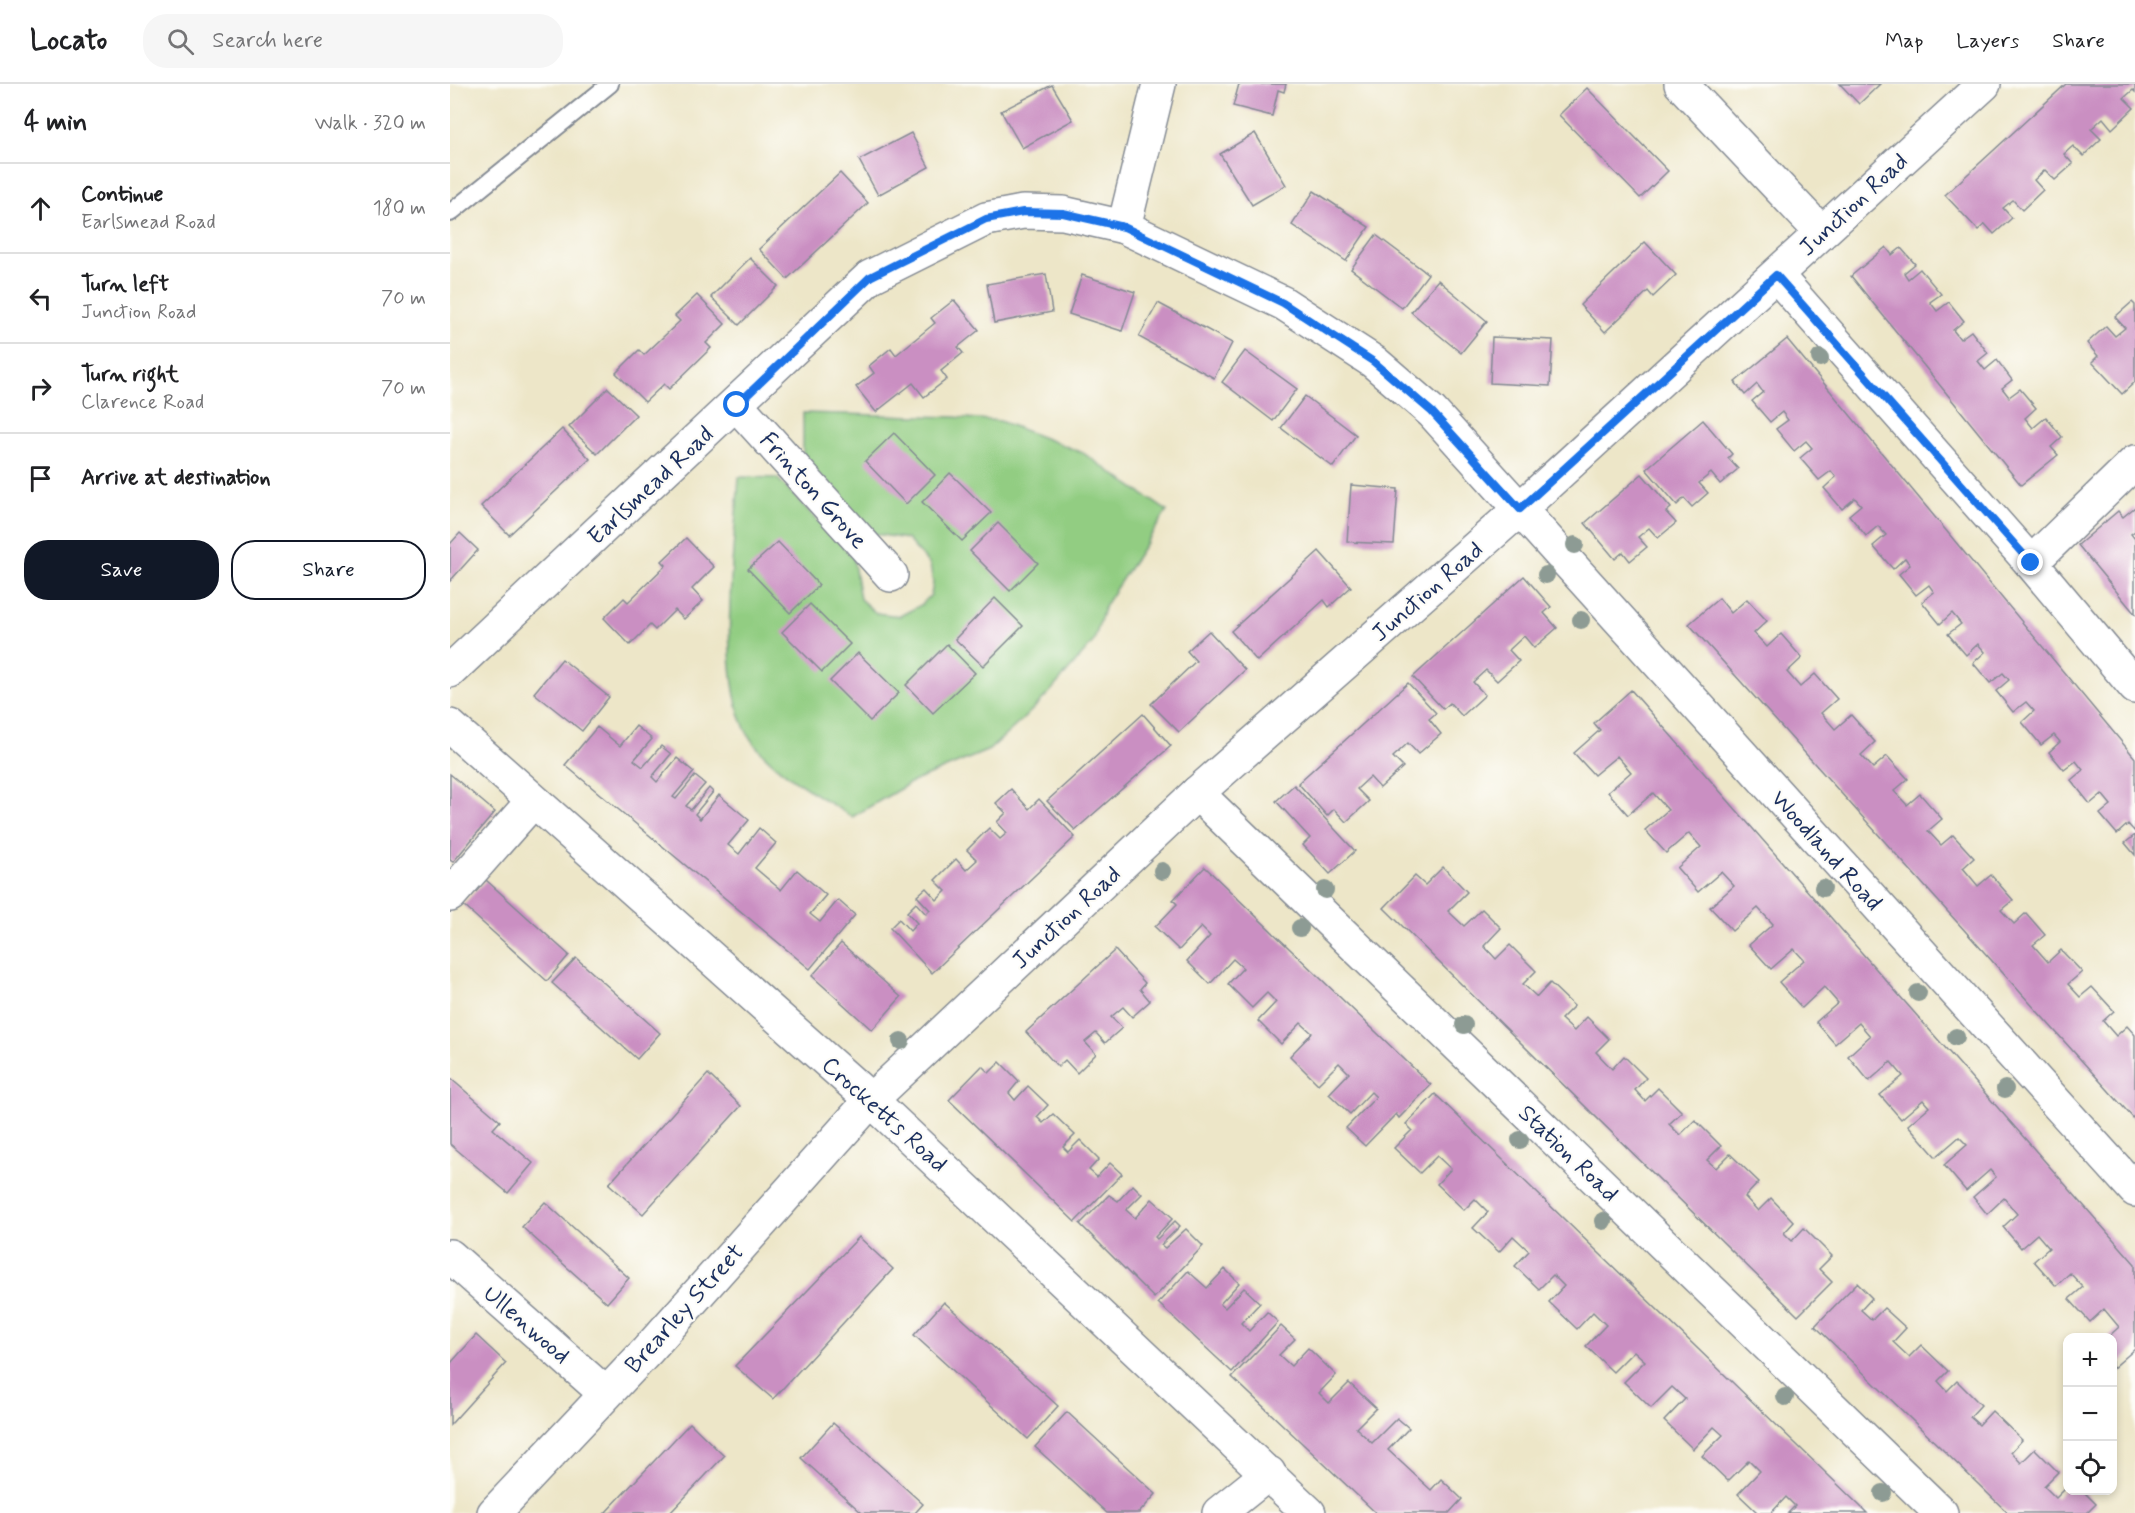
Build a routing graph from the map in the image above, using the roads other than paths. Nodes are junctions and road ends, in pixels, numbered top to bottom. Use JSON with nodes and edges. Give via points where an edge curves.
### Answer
{"nodes":[{"id":1,"x":610,"y":84,"type":"edge"},
{"id":2,"x":1159,"y":84,"type":"edge"},
{"id":3,"x":1681,"y":84,"type":"edge"},
{"id":4,"x":1984,"y":84,"type":"edge"},
{"id":5,"x":450,"y":213,"type":"edge"},
{"id":6,"x":1124,"y":227,"type":"junction"},
{"id":7,"x":1821,"y":232,"type":"junction"},
{"id":8,"x":1776,"y":275,"type":"junction"},
{"id":9,"x":737,"y":405,"type":"junction"},
{"id":10,"x":2135,"y":462,"type":"edge"},
{"id":11,"x":1520,"y":509,"type":"junction"},
{"id":12,"x":2031,"y":563,"type":"junction"},
{"id":13,"x":891,"y":575,"type":"dead end"},
{"id":14,"x":450,"y":671,"type":"edge"},
{"id":15,"x":2135,"y":687,"type":"edge"},
{"id":16,"x":450,"y":726,"type":"edge"},
{"id":17,"x":1197,"y":793,"type":"junction"},
{"id":18,"x":532,"y":801,"type":"junction"},
{"id":19,"x":450,"y":895,"type":"edge"},
{"id":20,"x":871,"y":1100,"type":"junction"},
{"id":21,"x":2135,"y":1190,"type":"edge"},
{"id":22,"x":450,"y":1256,"type":"edge"},
{"id":23,"x":605,"y":1393,"type":"junction"},
{"id":24,"x":1269,"y":1473,"type":"junction"},
{"id":25,"x":494,"y":1513,"type":"edge"},
{"id":26,"x":1219,"y":1513,"type":"edge"},
{"id":27,"x":1310,"y":1513,"type":"edge"},
{"id":28,"x":1941,"y":1513,"type":"edge"}],
"edges":[{"from":1,"to":5,"type":"lane"},
{"from":2,"to":6,"type":"street"},
{"from":3,"to":7,"type":"street"},
{"from":4,"to":7,"type":"street","name":"Junction Road"},
{"from":6,"to":9,"type":"street","name":"Earlsmead Road","via":[[1063,213],[1023,212],[986,219],[870,277]]},
{"from":6,"to":11,"type":"street","name":"Earlsmead Road","via":[[1283,303],[1374,362],[1432,412]]},
{"from":7,"to":8,"type":"street","name":"Junction Road"},
{"from":8,"to":11,"type":"street","name":"Junction Road"},
{"from":8,"to":12,"type":"street"},
{"from":9,"to":13,"type":"street","name":"Frinton Grove"},
{"from":9,"to":14,"type":"street","name":"Earlsmead Road"},
{"from":10,"to":12,"type":"street"},
{"from":11,"to":17,"type":"street","name":"Junction Road"},
{"from":11,"to":21,"type":"street","name":"Woodland Road"},
{"from":12,"to":15,"type":"street"},
{"from":16,"to":18,"type":"street","name":"Crocketts Road"},
{"from":17,"to":20,"type":"street","name":"Junction Road"},
{"from":17,"to":28,"type":"street","name":"Station Road"},
{"from":18,"to":19,"type":"street"},
{"from":18,"to":20,"type":"street","name":"Crocketts Road"},
{"from":20,"to":23,"type":"street","name":"Brearley Street"},
{"from":20,"to":24,"type":"street","name":"Crocketts Road"},
{"from":22,"to":23,"type":"street","name":"Ullenwood"},
{"from":23,"to":25,"type":"street","name":"Brearley Street"},
{"from":24,"to":26,"type":"street"},
{"from":24,"to":27,"type":"street","name":"Crocketts Road"}]}
